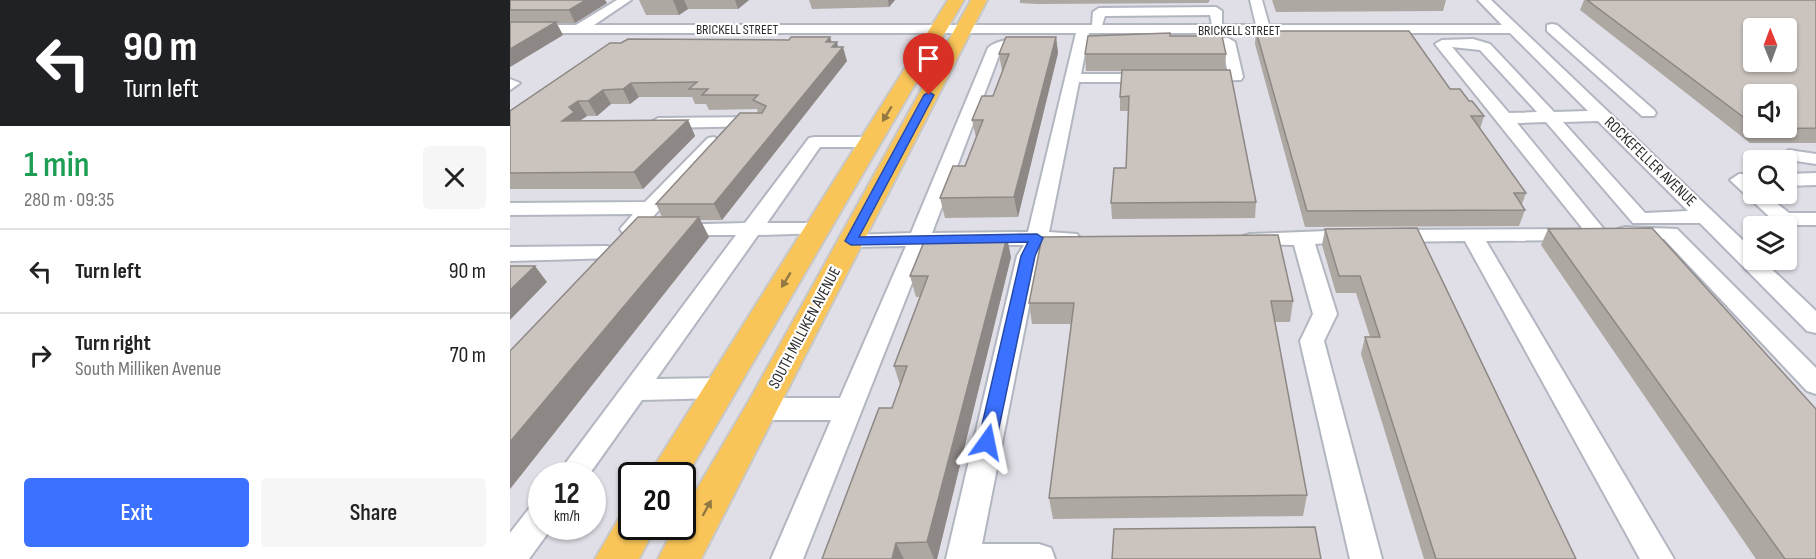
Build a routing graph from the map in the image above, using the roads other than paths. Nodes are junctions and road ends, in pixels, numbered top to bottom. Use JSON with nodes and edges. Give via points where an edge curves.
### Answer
{"nodes":[{"id":1,"x":625,"y":0,"type":"edge"},
{"id":2,"x":979,"y":0,"type":"edge"},
{"id":3,"x":1256,"y":0,"type":"edge"},
{"id":4,"x":1484,"y":0,"type":"edge"},
{"id":5,"x":1218,"y":11,"type":"edge"},
{"id":6,"x":953,"y":19,"type":"edge"},
{"id":7,"x":1510,"y":25,"type":"junction"},
{"id":8,"x":1262,"y":26,"type":"junction"},
{"id":9,"x":1552,"y":28,"type":"dead end"},
{"id":10,"x":510,"y":29,"type":"edge"},
{"id":11,"x":579,"y":29,"type":"junction"},
{"id":12,"x":1431,"y":29,"type":"junction"},
{"id":13,"x":1081,"y":37,"type":"junction"},
{"id":14,"x":1442,"y":44,"type":"junction"},
{"id":15,"x":1072,"y":78,"type":"junction"},
{"id":16,"x":1166,"y":78,"type":"edge"},
{"id":17,"x":1189,"y":78,"type":"edge"},
{"id":18,"x":1648,"y":113,"type":"dead end"},
{"id":19,"x":1603,"y":116,"type":"junction"},
{"id":20,"x":1550,"y":117,"type":"junction"},
{"id":21,"x":1504,"y":118,"type":"junction"},
{"id":22,"x":762,"y":122,"type":"edge"},
{"id":23,"x":646,"y":123,"type":"edge"},
{"id":24,"x":714,"y":142,"type":"edge"},
{"id":25,"x":869,"y":142,"type":"junction"},
{"id":26,"x":1797,"y":156,"type":"edge"},
{"id":27,"x":1816,"y":159,"type":"edge"},
{"id":28,"x":1816,"y":179,"type":"edge"},
{"id":29,"x":1797,"y":180,"type":"edge"},
{"id":30,"x":1765,"y":204,"type":"edge"},
{"id":31,"x":651,"y":207,"type":"junction"},
{"id":32,"x":510,"y":209,"type":"edge"},
{"id":33,"x":1778,"y":216,"type":"edge"},
{"id":34,"x":1706,"y":217,"type":"junction"},
{"id":35,"x":1816,"y":219,"type":"edge"},
{"id":36,"x":1797,"y":221,"type":"edge"},
{"id":37,"x":1645,"y":226,"type":"junction"},
{"id":38,"x":630,"y":229,"type":"junction"},
{"id":39,"x":751,"y":229,"type":"junction"},
{"id":40,"x":817,"y":229,"type":"junction"},
{"id":41,"x":1597,"y":233,"type":"junction"},
{"id":42,"x":1472,"y":235,"type":"junction"},
{"id":43,"x":1302,"y":237,"type":"junction"},
{"id":44,"x":1037,"y":238,"type":"junction"},
{"id":45,"x":1094,"y":238,"type":"edge"},
{"id":46,"x":920,"y":239,"type":"junction"},
{"id":47,"x":1232,"y":239,"type":"edge"},
{"id":48,"x":851,"y":241,"type":"junction"},
{"id":49,"x":607,"y":253,"type":"junction"},
{"id":50,"x":510,"y":254,"type":"edge"},
{"id":51,"x":583,"y":279,"type":"edge"},
{"id":52,"x":1816,"y":325,"type":"edge"},
{"id":53,"x":1816,"y":384,"type":"edge"},
{"id":54,"x":720,"y":388,"type":"junction"},
{"id":55,"x":634,"y":390,"type":"junction"},
{"id":56,"x":762,"y":409,"type":"junction"},
{"id":57,"x":849,"y":409,"type":"junction"},
{"id":58,"x":581,"y":462,"type":"edge"},
{"id":59,"x":675,"y":462,"type":"edge"},
{"id":60,"x":528,"y":535,"type":"edge"},
{"id":61,"x":628,"y":540,"type":"edge"},
{"id":62,"x":510,"y":559,"type":"edge"},
{"id":63,"x":616,"y":559,"type":"edge"},
{"id":64,"x":679,"y":559,"type":"edge"},
{"id":65,"x":787,"y":559,"type":"edge"},
{"id":66,"x":1039,"y":559,"type":"edge"},
{"id":67,"x":1366,"y":559,"type":"edge"},
{"id":68,"x":1658,"y":559,"type":"edge"}],
"edges":[{"from":1,"to":11,"type":"street"},
{"from":2,"to":6,"type":"main road","name":"SOUTH MILLIKEN AVENUE"},
{"from":3,"to":8,"type":"street"},
{"from":4,"to":7,"type":"street","name":"ROCKEFELLER AVENUE"},
{"from":5,"to":6,"type":"street","name":"BRICKELL STREET","via":[[1097,23],[988,23]]},
{"from":5,"to":8,"type":"street","name":"BRICKELL STREET"},
{"from":6,"to":11,"type":"street","name":"BRICKELL STREET"},
{"from":6,"to":13,"type":"street","name":"BRICKELL STREET","via":[[984,31]]},
{"from":6,"to":25,"type":"main road","name":"SOUTH MILLIKEN AVENUE","one_way":true},
{"from":6,"to":48,"type":"main road","name":"SOUTH MILLIKEN AVENUE"},
{"from":7,"to":8,"type":"street","name":"BRICKELL STREET"},
{"from":7,"to":12,"type":"street","name":"BRICKELL STREET"},
{"from":7,"to":19,"type":"street","name":"ROCKEFELLER AVENUE"},
{"from":8,"to":12,"type":"street","name":"BRICKELL STREET"},
{"from":8,"to":13,"type":"street","name":"BRICKELL STREET"},
{"from":9,"to":18,"type":"street"},
{"from":10,"to":11,"type":"street","name":"BRICKELL STREET"},
{"from":12,"to":14,"type":"street"},
{"from":13,"to":15,"type":"street"},
{"from":13,"to":17,"type":"street","via":[[1227,42],[1236,77]]},
{"from":13,"to":46,"type":"street","via":[[995,48]]},
{"from":14,"to":20,"type":"street","via":[[1473,43],[1485,47]]},
{"from":14,"to":21,"type":"street"},
{"from":15,"to":16,"type":"street"},
{"from":15,"to":44,"type":"street"},
{"from":19,"to":20,"type":"street"},
{"from":19,"to":34,"type":"street","name":"ROCKEFELLER AVENUE"},
{"from":20,"to":21,"type":"street"},
{"from":20,"to":37,"type":"street"},
{"from":21,"to":41,"type":"street"},
{"from":22,"to":23,"type":"street"},
{"from":24,"to":31,"type":"street"},
{"from":25,"to":39,"type":"street","via":[[815,142]]},
{"from":25,"to":40,"type":"main road","name":"SOUTH MILLIKEN AVENUE"},
{"from":26,"to":27,"type":"street"},
{"from":28,"to":29,"type":"street"},
{"from":30,"to":33,"type":"street"},
{"from":31,"to":32,"type":"street"},
{"from":31,"to":38,"type":"street"},
{"from":34,"to":37,"type":"street"},
{"from":34,"to":52,"type":"street","name":"ROCKEFELLER AVENUE"},
{"from":35,"to":36,"type":"street"},
{"from":37,"to":41,"type":"street"},
{"from":37,"to":53,"type":"street","via":[[1670,233]]},
{"from":38,"to":39,"type":"street"},
{"from":38,"to":49,"type":"street"},
{"from":39,"to":40,"type":"street"},
{"from":39,"to":55,"type":"street"},
{"from":40,"to":54,"type":"main road","name":"SOUTH MILLIKEN AVENUE","one_way":true},
{"from":41,"to":42,"type":"street"},
{"from":42,"to":43,"type":"street"},
{"from":42,"to":68,"type":"street"},
{"from":43,"to":47,"type":"street"},
{"from":43,"to":67,"type":"street","via":[[1325,315],[1312,341]]},
{"from":44,"to":45,"type":"street"},
{"from":44,"to":46,"type":"street"},
{"from":44,"to":66,"type":"street","via":[[1028,256],[962,559]]},
{"from":46,"to":48,"type":"street"},
{"from":46,"to":57,"type":"street"},
{"from":48,"to":56,"type":"main road","name":"SOUTH MILLIKEN AVENUE"},
{"from":49,"to":50,"type":"street"},
{"from":49,"to":51,"type":"street"},
{"from":54,"to":55,"type":"street"},
{"from":54,"to":59,"type":"main road","name":"SOUTH MILLIKEN AVENUE"},
{"from":55,"to":58,"type":"street"},
{"from":56,"to":57,"type":"street"},
{"from":64,"to":56,"type":"main road","name":"SOUTH MILLIKEN AVENUE","one_way":true},
{"from":57,"to":65,"type":"street"},
{"from":60,"to":62,"type":"street"},
{"from":61,"to":63,"type":"main road"}]}
